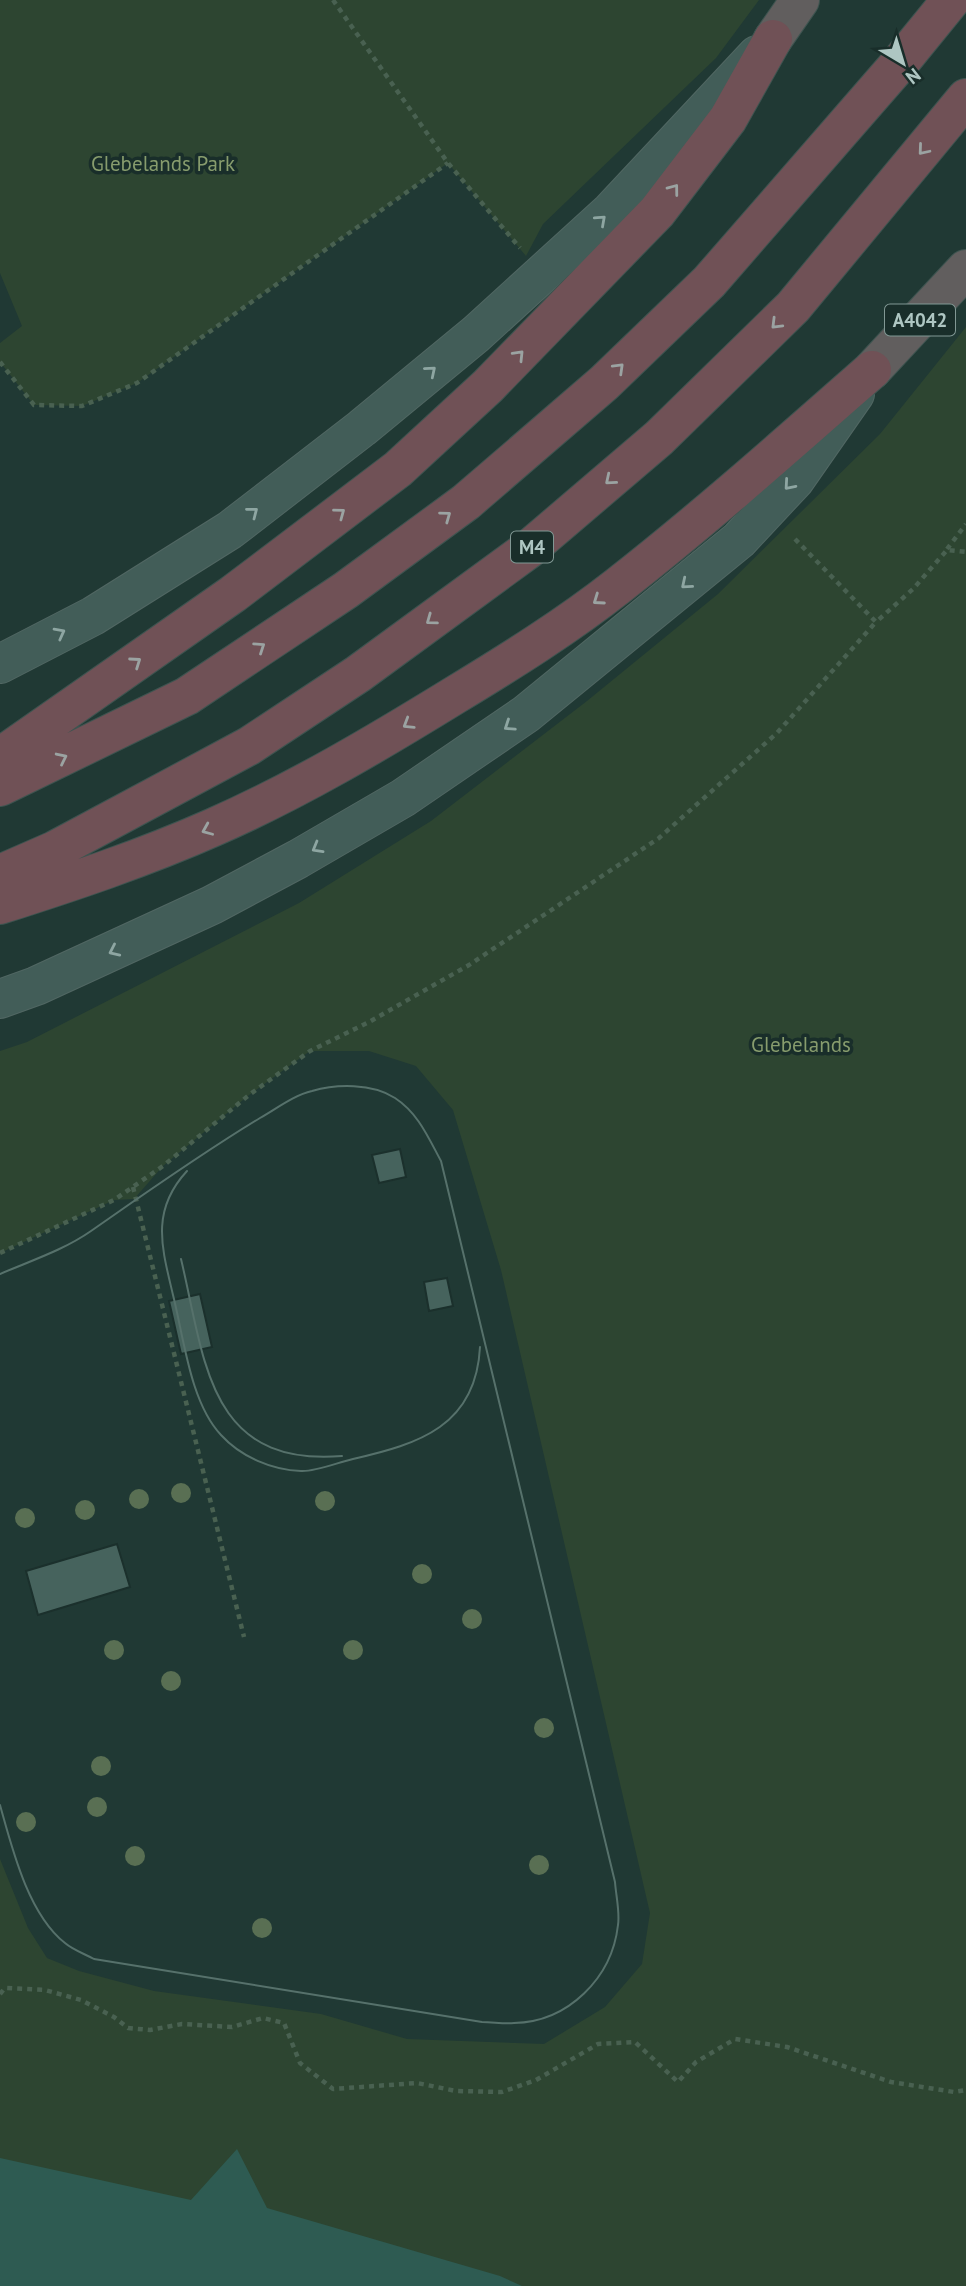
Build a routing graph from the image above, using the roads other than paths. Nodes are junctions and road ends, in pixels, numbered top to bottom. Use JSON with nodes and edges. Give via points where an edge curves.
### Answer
{"nodes":[{"id":1,"x":800,"y":0,"type":"edge"},
{"id":2,"x":951,"y":0,"type":"edge"},
{"id":3,"x":773,"y":38,"type":"junction"},
{"id":4,"x":966,"y":98,"type":"edge"},
{"id":5,"x":966,"y":269,"type":"edge"},
{"id":6,"x":872,"y":370,"type":"junction"},
{"id":7,"x":0,"y":664,"type":"edge"},
{"id":8,"x":0,"y":757,"type":"edge"},
{"id":9,"x":0,"y":787,"type":"edge"},
{"id":10,"x":0,"y":874,"type":"edge"},
{"id":11,"x":0,"y":905,"type":"edge"},
{"id":12,"x":0,"y":999,"type":"edge"}],
"edges":[{"from":1,"to":3,"type":"highway"},
{"from":9,"to":2,"type":"highway","one_way":true,"via":[[187,696],[346,590],[466,502],[604,383],[709,282]]},
{"from":7,"to":3,"type":"main road","one_way":true,"via":[[93,616],[230,530],[362,428],[476,334],[611,211]]},
{"from":8,"to":3,"type":"highway","one_way":true,"via":[[233,594],[387,478],[478,396],[657,212],[728,119]]},
{"from":4,"to":10,"type":"highway","number":"M4","one_way":true,"via":[[793,307],[659,438],[529,549],[250,746],[55,850]]},
{"from":5,"to":6,"type":"highway","number":"A4042"},
{"from":6,"to":11,"type":"highway","one_way":true,"via":[[617,587],[520,655],[404,727],[214,827],[112,869]]},
{"from":6,"to":12,"type":"main road","one_way":true,"via":[[795,480],[738,540],[526,714],[403,798],[298,859],[212,905]]}]}
